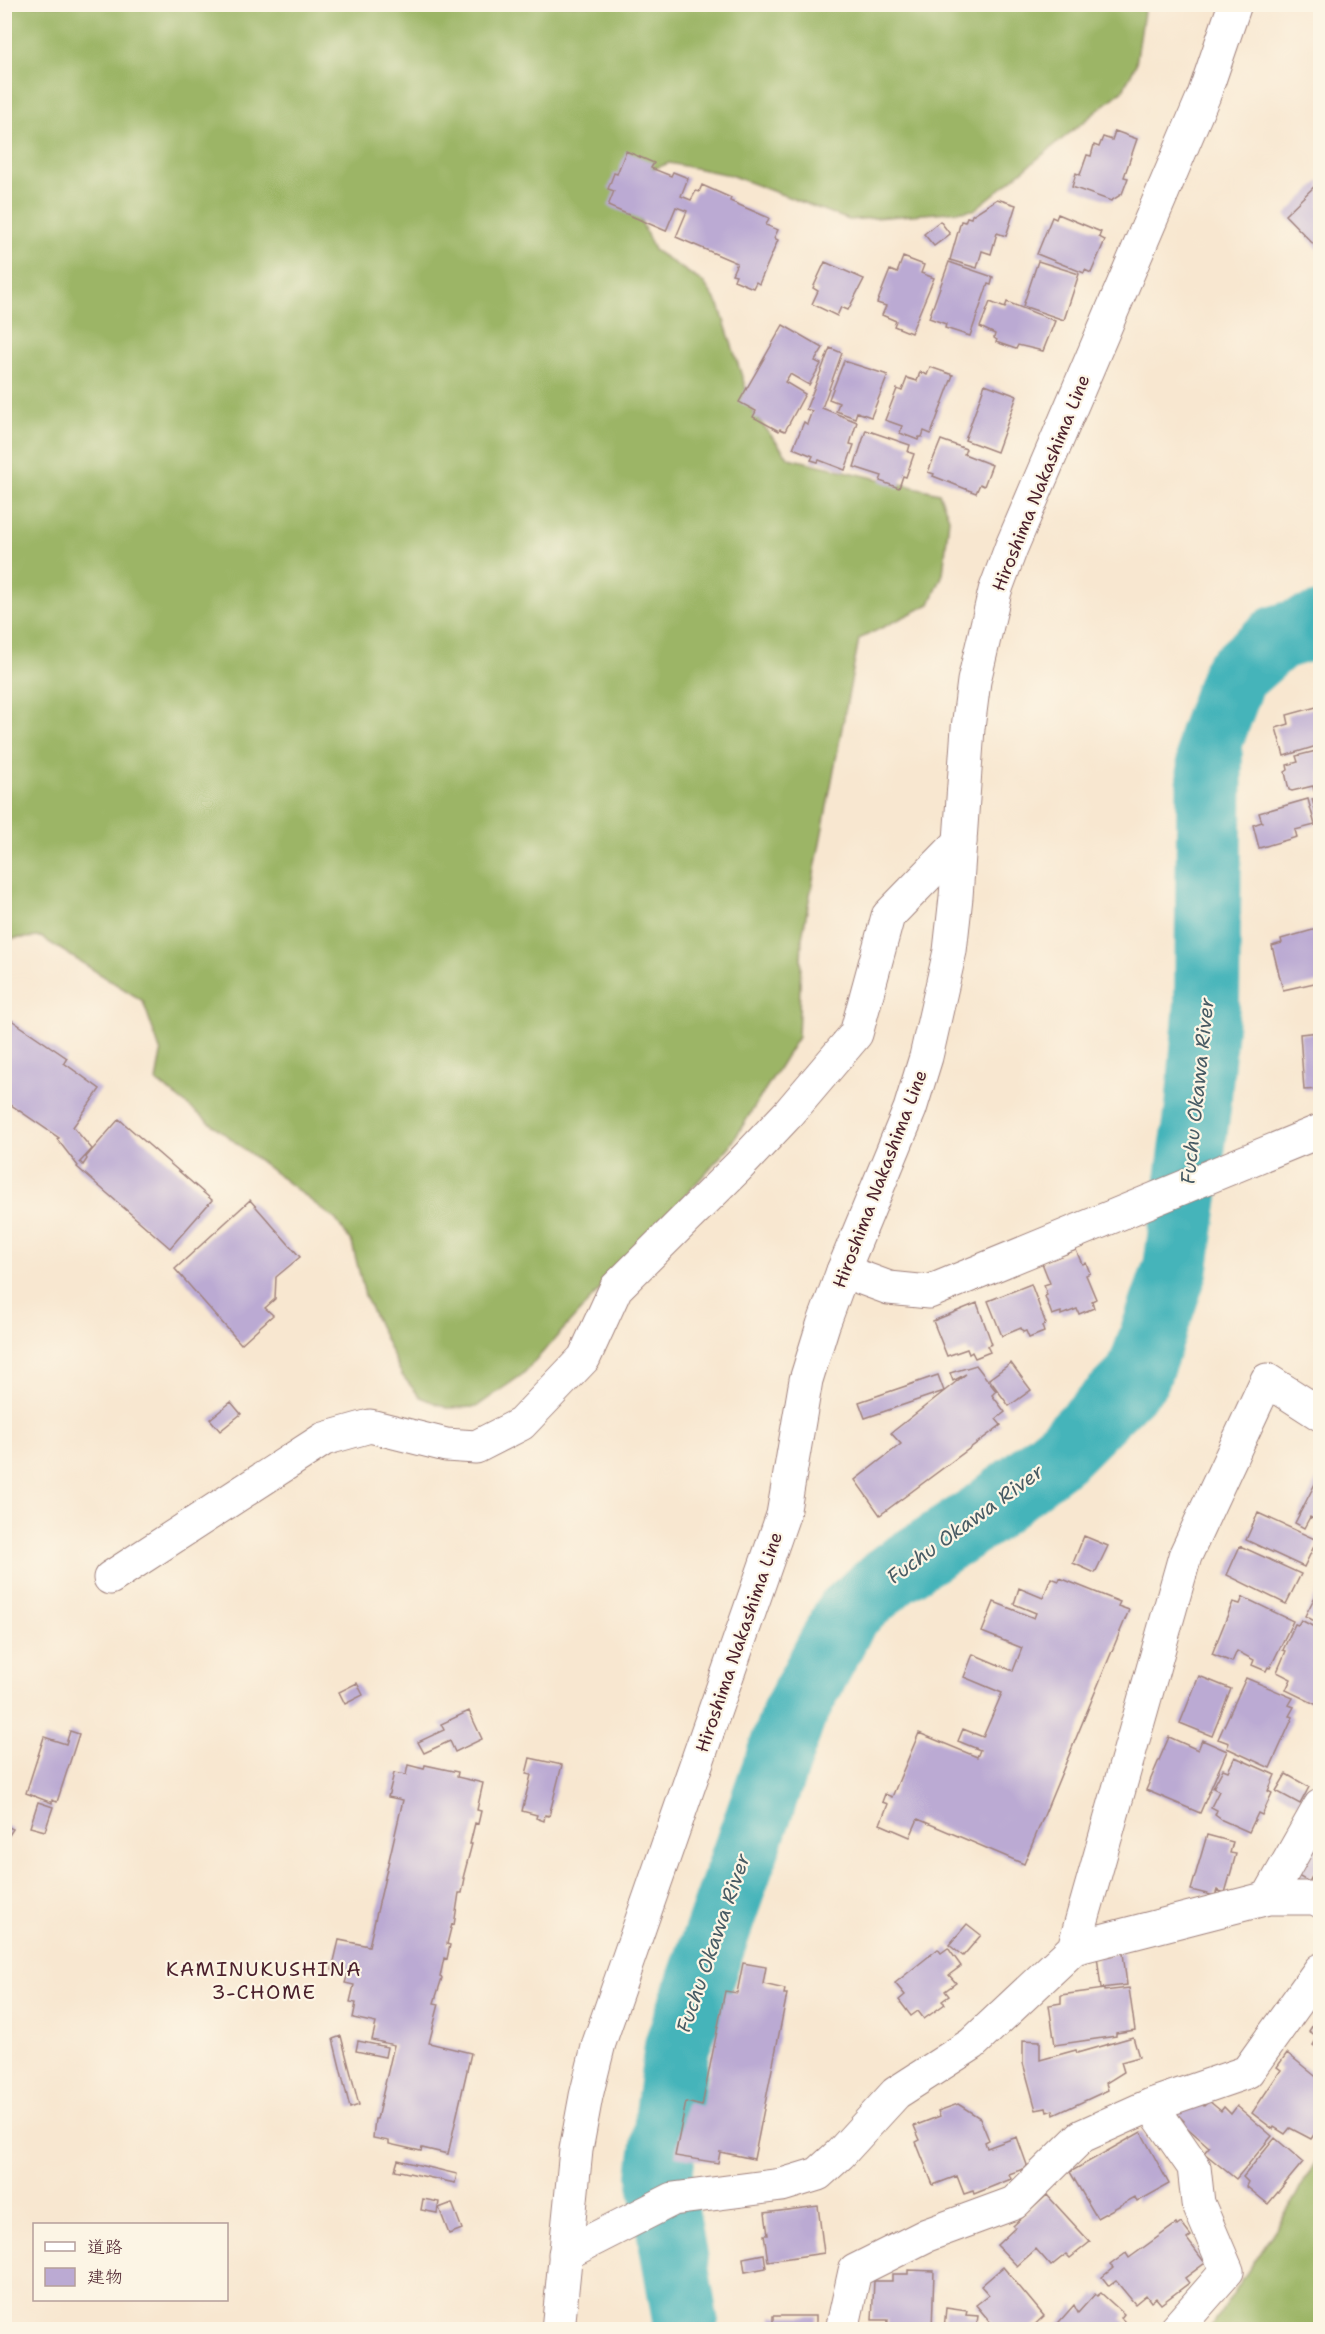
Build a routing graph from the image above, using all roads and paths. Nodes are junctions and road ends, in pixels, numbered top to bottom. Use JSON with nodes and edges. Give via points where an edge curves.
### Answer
{"nodes":[{"id":1,"x":1235,"y":4,"type":"edge"},
{"id":2,"x":960,"y":842,"type":"junction"},
{"id":3,"x":1320,"y":1131,"type":"edge"},
{"id":4,"x":843,"y":1271,"type":"junction"},
{"id":5,"x":1320,"y":1414,"type":"edge"},
{"id":6,"x":110,"y":1578,"type":"dead end"},
{"id":7,"x":1320,"y":1806,"type":"edge"},
{"id":8,"x":1268,"y":1898,"type":"junction"},
{"id":9,"x":1320,"y":1901,"type":"edge"},
{"id":10,"x":1074,"y":1948,"type":"junction"},
{"id":11,"x":1320,"y":1970,"type":"edge"},
{"id":12,"x":1151,"y":2105,"type":"junction"},
{"id":13,"x":565,"y":2254,"type":"junction"},
{"id":14,"x":558,"y":2330,"type":"edge"},
{"id":15,"x":842,"y":2330,"type":"edge"},
{"id":16,"x":1175,"y":2330,"type":"edge"}],
"edges":[{"from":1,"to":2,"type":"street","name":"Hiroshima Nakashima Line","via":[[1204,95],[995,591],[974,681]]},
{"from":2,"to":4,"type":"street","name":"Hiroshima Nakashima Line","via":[[950,951],[927,1057],[910,1109]]},
{"from":2,"to":6,"type":"street","via":[[888,916],[856,1034],[752,1152],[615,1288],[584,1358],[521,1424],[476,1447],[446,1445],[370,1426],[324,1439]]},
{"from":3,"to":4,"type":"street","via":[[929,1292],[889,1288]]},
{"from":4,"to":13,"type":"street","name":"Hiroshima Nakashima Line","via":[[806,1380],[783,1515],[599,2043],[576,2150]]},
{"from":5,"to":10,"type":"street","via":[[1267,1380],[1185,1556]]},
{"from":7,"to":8,"type":"street"},
{"from":8,"to":9,"type":"street"},
{"from":8,"to":10,"type":"street"},
{"from":10,"to":13,"type":"street","via":[[972,2044],[896,2093],[819,2174],[782,2185],[673,2199]]},
{"from":11,"to":12,"type":"street","via":[[1247,2072]]},
{"from":12,"to":15,"type":"street","via":[[1082,2136],[1014,2203],[927,2235],[855,2271]]},
{"from":12,"to":16,"type":"street","via":[[1194,2168],[1198,2203],[1227,2271]]},
{"from":13,"to":14,"type":"street","name":"Hiroshima Nakashima Line"}]}
